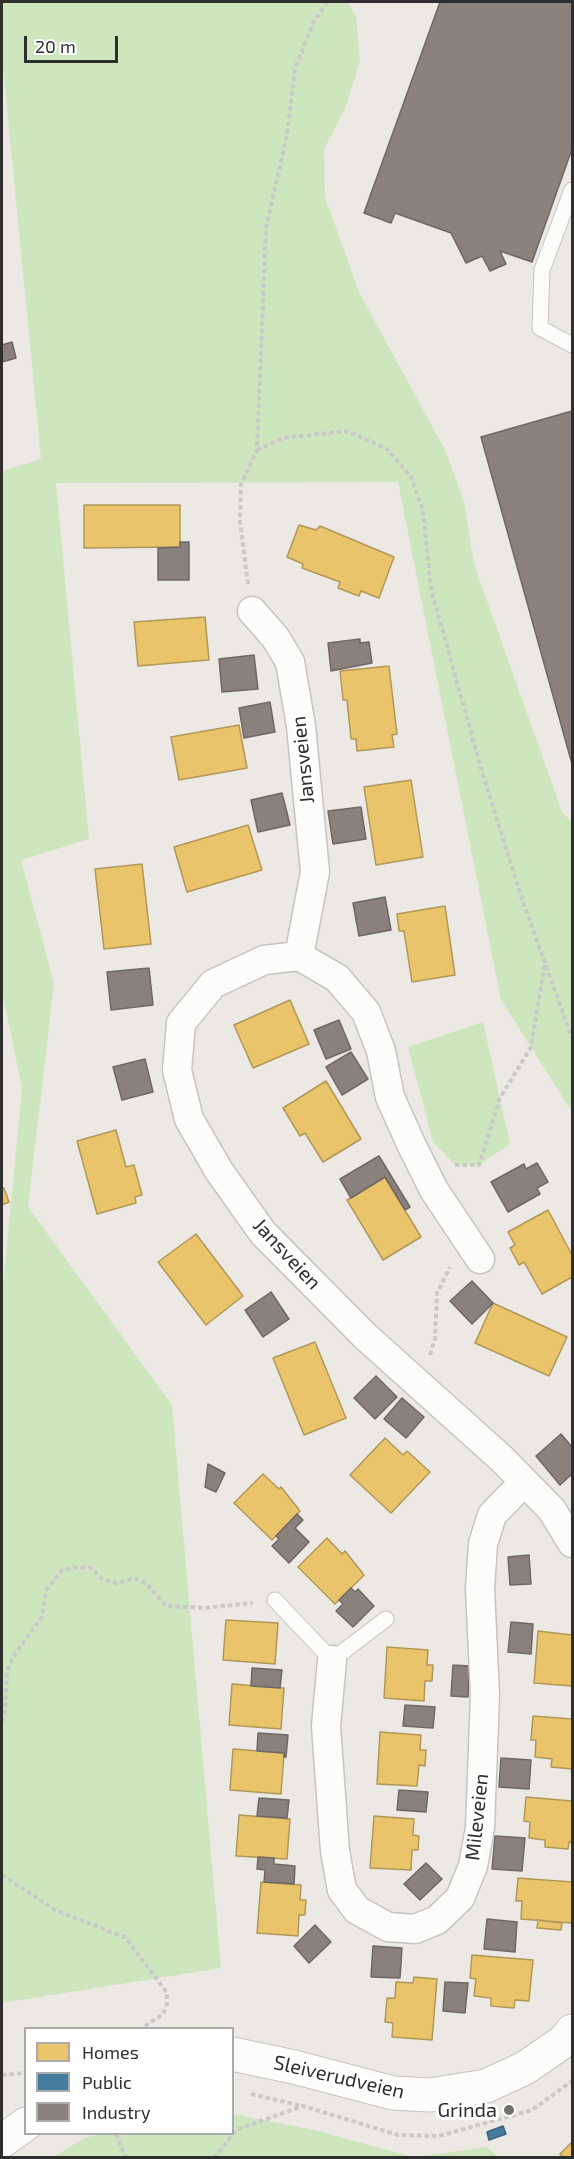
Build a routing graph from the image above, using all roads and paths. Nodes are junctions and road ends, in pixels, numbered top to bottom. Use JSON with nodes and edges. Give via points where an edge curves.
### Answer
{"nodes":[{"id":1,"x":327,"y":2,"type":"edge"},
{"id":2,"x":573,"y":189,"type":"edge"},
{"id":3,"x":573,"y":345,"type":"edge"},
{"id":4,"x":257,"y":450,"type":"junction"},
{"id":5,"x":252,"y":611,"type":"joint"},
{"id":6,"x":299,"y":956,"type":"junction"},
{"id":7,"x":545,"y":962,"type":"junction"},
{"id":8,"x":573,"y":1038,"type":"edge"},
{"id":9,"x":448,"y":1210,"type":"junction"},
{"id":10,"x":473,"y":1248,"type":"joint"},
{"id":11,"x":421,"y":1384,"type":"junction"},
{"id":12,"x":524,"y":1482,"type":"junction"},
{"id":13,"x":573,"y":1543,"type":"edge"},
{"id":14,"x":275,"y":1600,"type":"joint"},
{"id":15,"x":386,"y":1619,"type":"dead end"},
{"id":16,"x":332,"y":1660,"type":"junction"},
{"id":17,"x":2,"y":1722,"type":"edge"},
{"id":18,"x":2,"y":1875,"type":"edge"},
{"id":19,"x":144,"y":2027,"type":"edge"},
{"id":20,"x":573,"y":2031,"type":"edge"},
{"id":21,"x":234,"y":2054,"type":"edge"},
{"id":22,"x":24,"y":2073,"type":"edge"},
{"id":23,"x":2,"y":2075,"type":"edge"},
{"id":24,"x":244,"y":2092,"type":"dead end"},
{"id":25,"x":303,"y":2106,"type":"junction"},
{"id":26,"x":24,"y":2125,"type":"edge"},
{"id":27,"x":234,"y":2132,"type":"edge"},
{"id":28,"x":117,"y":2135,"type":"edge"},
{"id":29,"x":232,"y":2135,"type":"edge"},
{"id":30,"x":398,"y":2135,"type":"dead end"},
{"id":31,"x":2,"y":2140,"type":"edge"},
{"id":32,"x":126,"y":2157,"type":"edge"},
{"id":33,"x":214,"y":2157,"type":"edge"}],
"edges":[{"from":1,"to":4,"type":"path","via":[[313,23],[295,69],[287,135],[266,228]]},
{"from":2,"to":3,"type":"lane","via":[[542,270],[540,328]]},
{"from":4,"to":5,"type":"path","via":[[241,484],[240,522]]},
{"from":4,"to":7,"type":"path","via":[[283,438],[347,431],[387,449],[411,477],[423,511],[431,589],[483,775]]},
{"from":5,"to":6,"type":"street","name":"Jansveien","via":[[290,662],[301,726],[315,872]]},
{"from":6,"to":9,"type":"street","via":[[337,978],[366,1012],[381,1052],[390,1097],[434,1190]]},
{"from":6,"to":11,"type":"street","name":"Jansveien","via":[[264,960],[213,984],[181,1023],[177,1070],[189,1119],[219,1171],[263,1233],[365,1336]]},
{"from":7,"to":8,"type":"path"},
{"from":7,"to":9,"type":"path","via":[[531,1047],[500,1098],[479,1165],[455,1165]]},
{"from":9,"to":10,"type":"street"},
{"from":10,"to":11,"type":"path","via":[[438,1293],[435,1338]]},
{"from":11,"to":12,"type":"street","name":"Jansveien"},
{"from":12,"to":13,"type":"street","name":"Jansveien","via":[[552,1510]]},
{"from":12,"to":16,"type":"street","name":"Mileveien","via":[[492,1515],[483,1544],[480,1589],[485,1705],[480,1828],[473,1866],[460,1898],[437,1920],[414,1929],[388,1927],[357,1910],[342,1890],[335,1851],[326,1726]]},
{"from":14,"to":16,"type":"lane"},
{"from":14,"to":17,"type":"path","via":[[204,1608],[166,1606],[146,1582],[134,1578],[103,1580],[91,1568],[61,1572],[46,1591],[42,1617],[7,1671],[6,1712]]},
{"from":15,"to":16,"type":"lane"},
{"from":18,"to":19,"type":"path","via":[[55,1910],[126,1938],[167,1993],[163,2014]]},
{"from":20,"to":21,"type":"street","name":"Sleiverudveien","via":[[525,2068],[486,2086],[430,2095],[393,2093]]},
{"from":22,"to":23,"type":"path"},
{"from":24,"to":25,"type":"path"},
{"from":25,"to":27,"type":"path"},
{"from":25,"to":30,"type":"path"},
{"from":26,"to":31,"type":"street"},
{"from":28,"to":32,"type":"path"},
{"from":29,"to":33,"type":"path"}]}
